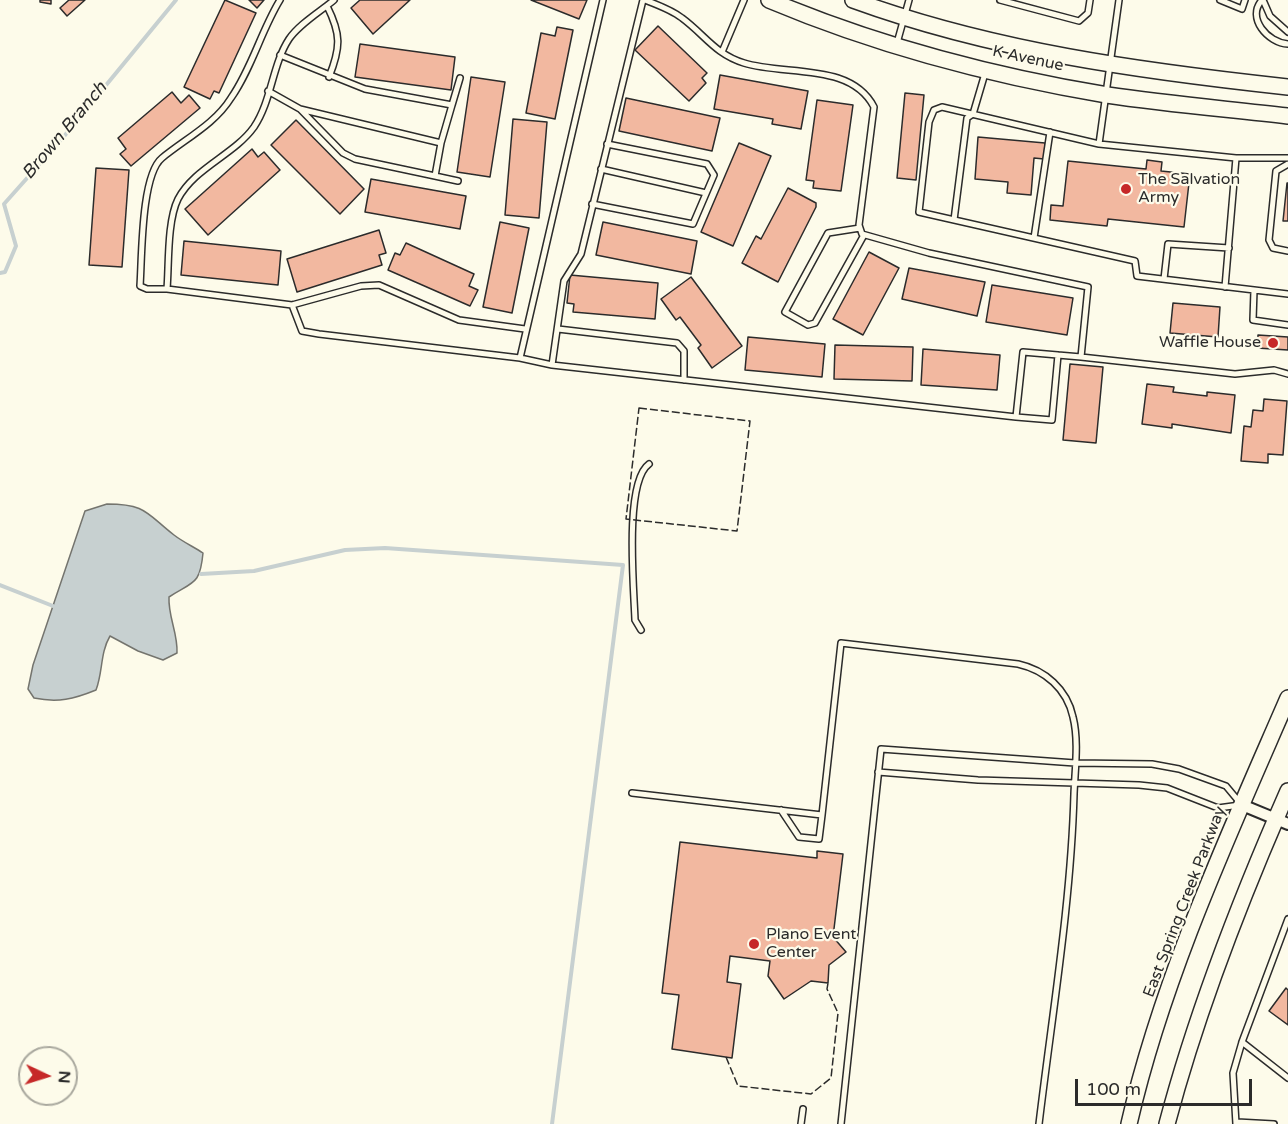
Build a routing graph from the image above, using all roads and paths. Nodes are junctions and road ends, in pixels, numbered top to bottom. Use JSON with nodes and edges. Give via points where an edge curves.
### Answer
{"nodes":[{"id":1,"x":280,"y":0,"type":"edge"},
{"id":2,"x":334,"y":0,"type":"edge"},
{"id":3,"x":603,"y":0,"type":"edge"},
{"id":4,"x":644,"y":0,"type":"edge"},
{"id":5,"x":744,"y":0,"type":"edge"},
{"id":6,"x":769,"y":0,"type":"edge"},
{"id":7,"x":853,"y":0,"type":"edge"},
{"id":8,"x":909,"y":0,"type":"edge"},
{"id":9,"x":1000,"y":0,"type":"edge"},
{"id":10,"x":1090,"y":0,"type":"edge"},
{"id":11,"x":1119,"y":0,"type":"edge"},
{"id":12,"x":1220,"y":0,"type":"edge"},
{"id":13,"x":1245,"y":0,"type":"edge"},
{"id":14,"x":1263,"y":0,"type":"edge"},
{"id":15,"x":327,"y":6,"type":"junction"},
{"id":16,"x":904,"y":17,"type":"junction"},
{"id":17,"x":1288,"y":32,"type":"edge"},
{"id":18,"x":1288,"y":44,"type":"edge"},
{"id":19,"x":897,"y":45,"type":"junction"},
{"id":20,"x":722,"y":52,"type":"junction"},
{"id":21,"x":280,"y":55,"type":"junction"},
{"id":22,"x":1111,"y":65,"type":"junction"},
{"id":23,"x":986,"y":69,"type":"junction"},
{"id":24,"x":329,"y":77,"type":"junction"},
{"id":25,"x":460,"y":78,"type":"dead end"},
{"id":26,"x":1288,"y":87,"type":"edge"},
{"id":27,"x":268,"y":91,"type":"junction"},
{"id":28,"x":1106,"y":94,"type":"junction"},
{"id":29,"x":452,"y":105,"type":"junction"},
{"id":30,"x":300,"y":109,"type":"junction"},
{"id":31,"x":973,"y":114,"type":"junction"},
{"id":32,"x":1288,"y":116,"type":"edge"},
{"id":33,"x":1050,"y":132,"type":"junction"},
{"id":34,"x":441,"y":143,"type":"junction"},
{"id":35,"x":607,"y":144,"type":"junction"},
{"id":36,"x":1099,"y":144,"type":"junction"},
{"id":37,"x":1288,"y":158,"type":"edge"},
{"id":38,"x":1236,"y":159,"type":"junction"},
{"id":39,"x":1288,"y":164,"type":"edge"},
{"id":40,"x":601,"y":169,"type":"junction"},
{"id":41,"x":435,"y":176,"type":"junction"},
{"id":42,"x":458,"y":181,"type":"dead end"},
{"id":43,"x":706,"y":193,"type":"junction"},
{"id":44,"x":592,"y":204,"type":"junction"},
{"id":45,"x":954,"y":220,"type":"junction"},
{"id":46,"x":860,"y":228,"type":"junction"},
{"id":47,"x":864,"y":235,"type":"junction"},
{"id":48,"x":1034,"y":238,"type":"junction"},
{"id":49,"x":1228,"y":248,"type":"junction"},
{"id":50,"x":1288,"y":251,"type":"edge"},
{"id":51,"x":1164,"y":279,"type":"junction"},
{"id":52,"x":1225,"y":287,"type":"junction"},
{"id":53,"x":167,"y":289,"type":"junction"},
{"id":54,"x":1254,"y":290,"type":"junction"},
{"id":55,"x":1288,"y":294,"type":"edge"},
{"id":56,"x":292,"y":305,"type":"junction"},
{"id":57,"x":1288,"y":325,"type":"edge"},
{"id":58,"x":525,"y":329,"type":"junction"},
{"id":59,"x":558,"y":329,"type":"junction"},
{"id":60,"x":1058,"y":355,"type":"junction"},
{"id":61,"x":1081,"y":357,"type":"junction"},
{"id":62,"x":520,"y":358,"type":"junction"},
{"id":63,"x":552,"y":365,"type":"junction"},
{"id":64,"x":1288,"y":374,"type":"edge"},
{"id":65,"x":684,"y":380,"type":"junction"},
{"id":66,"x":1017,"y":417,"type":"junction"},
{"id":67,"x":649,"y":464,"type":"dead end"},
{"id":68,"x":641,"y":630,"type":"dead end"},
{"id":69,"x":1288,"y":698,"type":"edge"},
{"id":70,"x":1075,"y":763,"type":"junction"},
{"id":71,"x":878,"y":772,"type":"junction"},
{"id":72,"x":1074,"y":784,"type":"junction"},
{"id":73,"x":1288,"y":791,"type":"edge"},
{"id":74,"x":632,"y":793,"type":"dead end"},
{"id":75,"x":1242,"y":805,"type":"junction"},
{"id":76,"x":781,"y":810,"type":"junction"},
{"id":77,"x":822,"y":815,"type":"junction"},
{"id":78,"x":1282,"y":822,"type":"edge"},
{"id":79,"x":1288,"y":919,"type":"edge"},
{"id":80,"x":1242,"y":1042,"type":"junction"},
{"id":81,"x":1288,"y":1078,"type":"edge"},
{"id":82,"x":803,"y":1108,"type":"dead end"},
{"id":83,"x":1237,"y":1123,"type":"edge"},
{"id":84,"x":801,"y":1124,"type":"edge"},
{"id":85,"x":841,"y":1124,"type":"edge"},
{"id":86,"x":1039,"y":1124,"type":"edge"},
{"id":87,"x":1129,"y":1124,"type":"edge"},
{"id":88,"x":1167,"y":1124,"type":"edge"},
{"id":89,"x":1274,"y":1124,"type":"edge"}],
"edges":[{"from":1,"to":53,"type":"lane","via":[[230,101],[191,138],[160,159],[151,176],[146,192],[140,286]]},
{"from":2,"to":15,"type":"lane"},
{"from":3,"to":58,"type":"lane"},
{"from":4,"to":20,"type":"lane","via":[[682,17]]},
{"from":4,"to":35,"type":"lane"},
{"from":5,"to":20,"type":"lane"},
{"from":6,"to":19,"type":"main road","name":"K Avenue"},
{"from":7,"to":16,"type":"main road","name":"K Avenue"},
{"from":8,"to":16,"type":"lane"},
{"from":9,"to":10,"type":"lane","via":[[1079,21],[1088,13]]},
{"from":11,"to":22,"type":"lane"},
{"from":12,"to":13,"type":"lane","via":[[1242,9]]},
{"from":14,"to":17,"type":"lane","via":[[1270,16]]},
{"from":14,"to":18,"type":"lane","via":[[1256,15],[1258,25],[1267,35]]},
{"from":15,"to":21,"type":"lane","via":[[291,36]]},
{"from":15,"to":24,"type":"lane","via":[[339,28],[336,60]]},
{"from":16,"to":19,"type":"lane"},
{"from":16,"to":22,"type":"main road","name":"K Avenue","via":[[1023,49]]},
{"from":19,"to":23,"type":"main road","name":"K Avenue"},
{"from":20,"to":46,"type":"lane","via":[[746,64],[842,80],[869,98],[874,107]]},
{"from":21,"to":24,"type":"lane"},
{"from":21,"to":27,"type":"lane"},
{"from":22,"to":26,"type":"main road","name":"K Avenue"},
{"from":22,"to":28,"type":"lane"},
{"from":23,"to":28,"type":"main road","name":"K Avenue"},
{"from":23,"to":31,"type":"lane"},
{"from":24,"to":29,"type":"lane","via":[[365,89]]},
{"from":25,"to":29,"type":"lane"},
{"from":27,"to":30,"type":"lane"},
{"from":27,"to":53,"type":"lane","via":[[253,128],[177,200]]},
{"from":28,"to":32,"type":"main road","name":"K Avenue"},
{"from":28,"to":36,"type":"lane"},
{"from":29,"to":34,"type":"lane"},
{"from":30,"to":34,"type":"lane"},
{"from":30,"to":41,"type":"lane","via":[[343,153],[355,159]]},
{"from":31,"to":33,"type":"lane"},
{"from":31,"to":45,"type":"lane","via":[[967,118],[963,134]]},
{"from":31,"to":45,"type":"lane","via":[[942,107],[934,110],[929,122],[919,212]]},
{"from":33,"to":36,"type":"lane"},
{"from":33,"to":48,"type":"lane"},
{"from":34,"to":41,"type":"lane"},
{"from":35,"to":40,"type":"lane"},
{"from":35,"to":43,"type":"lane","via":[[707,164],[714,175]]},
{"from":36,"to":38,"type":"lane"},
{"from":37,"to":38,"type":"lane"},
{"from":38,"to":49,"type":"lane"},
{"from":39,"to":50,"type":"lane","via":[[1276,171],[1269,240],[1273,248]]},
{"from":40,"to":43,"type":"lane"},
{"from":40,"to":44,"type":"lane"},
{"from":41,"to":42,"type":"lane"},
{"from":43,"to":44,"type":"lane","via":[[693,224]]},
{"from":44,"to":59,"type":"lane","via":[[581,254],[564,281]]},
{"from":45,"to":48,"type":"lane"},
{"from":46,"to":47,"type":"lane"},
{"from":46,"to":47,"type":"lane","via":[[828,233],[784,312],[808,325],[815,323]]},
{"from":47,"to":61,"type":"lane","via":[[1088,287]]},
{"from":48,"to":51,"type":"lane","via":[[1135,261],[1137,276]]},
{"from":49,"to":51,"type":"lane","via":[[1168,244]]},
{"from":49,"to":52,"type":"lane"},
{"from":51,"to":52,"type":"lane"},
{"from":52,"to":54,"type":"lane"},
{"from":53,"to":56,"type":"lane"},
{"from":54,"to":55,"type":"lane"},
{"from":54,"to":57,"type":"lane","via":[[1253,320]]},
{"from":56,"to":58,"type":"lane","via":[[361,286],[379,285],[459,320]]},
{"from":56,"to":62,"type":"lane","via":[[302,331]]},
{"from":58,"to":62,"type":"lane"},
{"from":59,"to":63,"type":"lane"},
{"from":59,"to":65,"type":"lane","via":[[677,343],[684,351]]},
{"from":60,"to":61,"type":"lane"},
{"from":60,"to":66,"type":"lane","via":[[1023,352]]},
{"from":60,"to":66,"type":"lane","via":[[1052,420]]},
{"from":61,"to":64,"type":"lane","via":[[1234,374],[1274,370]]},
{"from":62,"to":63,"type":"lane"},
{"from":63,"to":65,"type":"lane"},
{"from":65,"to":66,"type":"lane"},
{"from":67,"to":68,"type":"lane","via":[[638,478],[632,520],[636,620]]},
{"from":69,"to":75,"type":"main road","name":"East Spring Creek Parkway"},
{"from":70,"to":71,"type":"lane","via":[[881,748]]},
{"from":70,"to":72,"type":"lane"},
{"from":70,"to":75,"type":"lane","via":[[1152,764],[1179,769],[1226,786]]},
{"from":70,"to":77,"type":"lane","via":[[1073,717],[1067,698],[1038,670],[1018,664],[841,643]]},
{"from":71,"to":72,"type":"lane"},
{"from":71,"to":85,"type":"lane"},
{"from":72,"to":75,"type":"lane","via":[[1167,788],[1218,808]]},
{"from":72,"to":86,"type":"lane","via":[[1073,832]]},
{"from":73,"to":78,"type":"main road"},
{"from":74,"to":76,"type":"lane"},
{"from":75,"to":78,"type":"street"},
{"from":75,"to":87,"type":"main road","name":"East Spring Creek Parkway","via":[[1165,1001]]},
{"from":76,"to":77,"type":"lane"},
{"from":76,"to":77,"type":"lane","via":[[799,837],[819,839]]},
{"from":78,"to":88,"type":"main road","via":[[1195,1032]]},
{"from":79,"to":80,"type":"lane"},
{"from":80,"to":81,"type":"lane"},
{"from":80,"to":83,"type":"lane","via":[[1233,1073]]},
{"from":82,"to":84,"type":"lane"},
{"from":83,"to":89,"type":"lane"}]}
